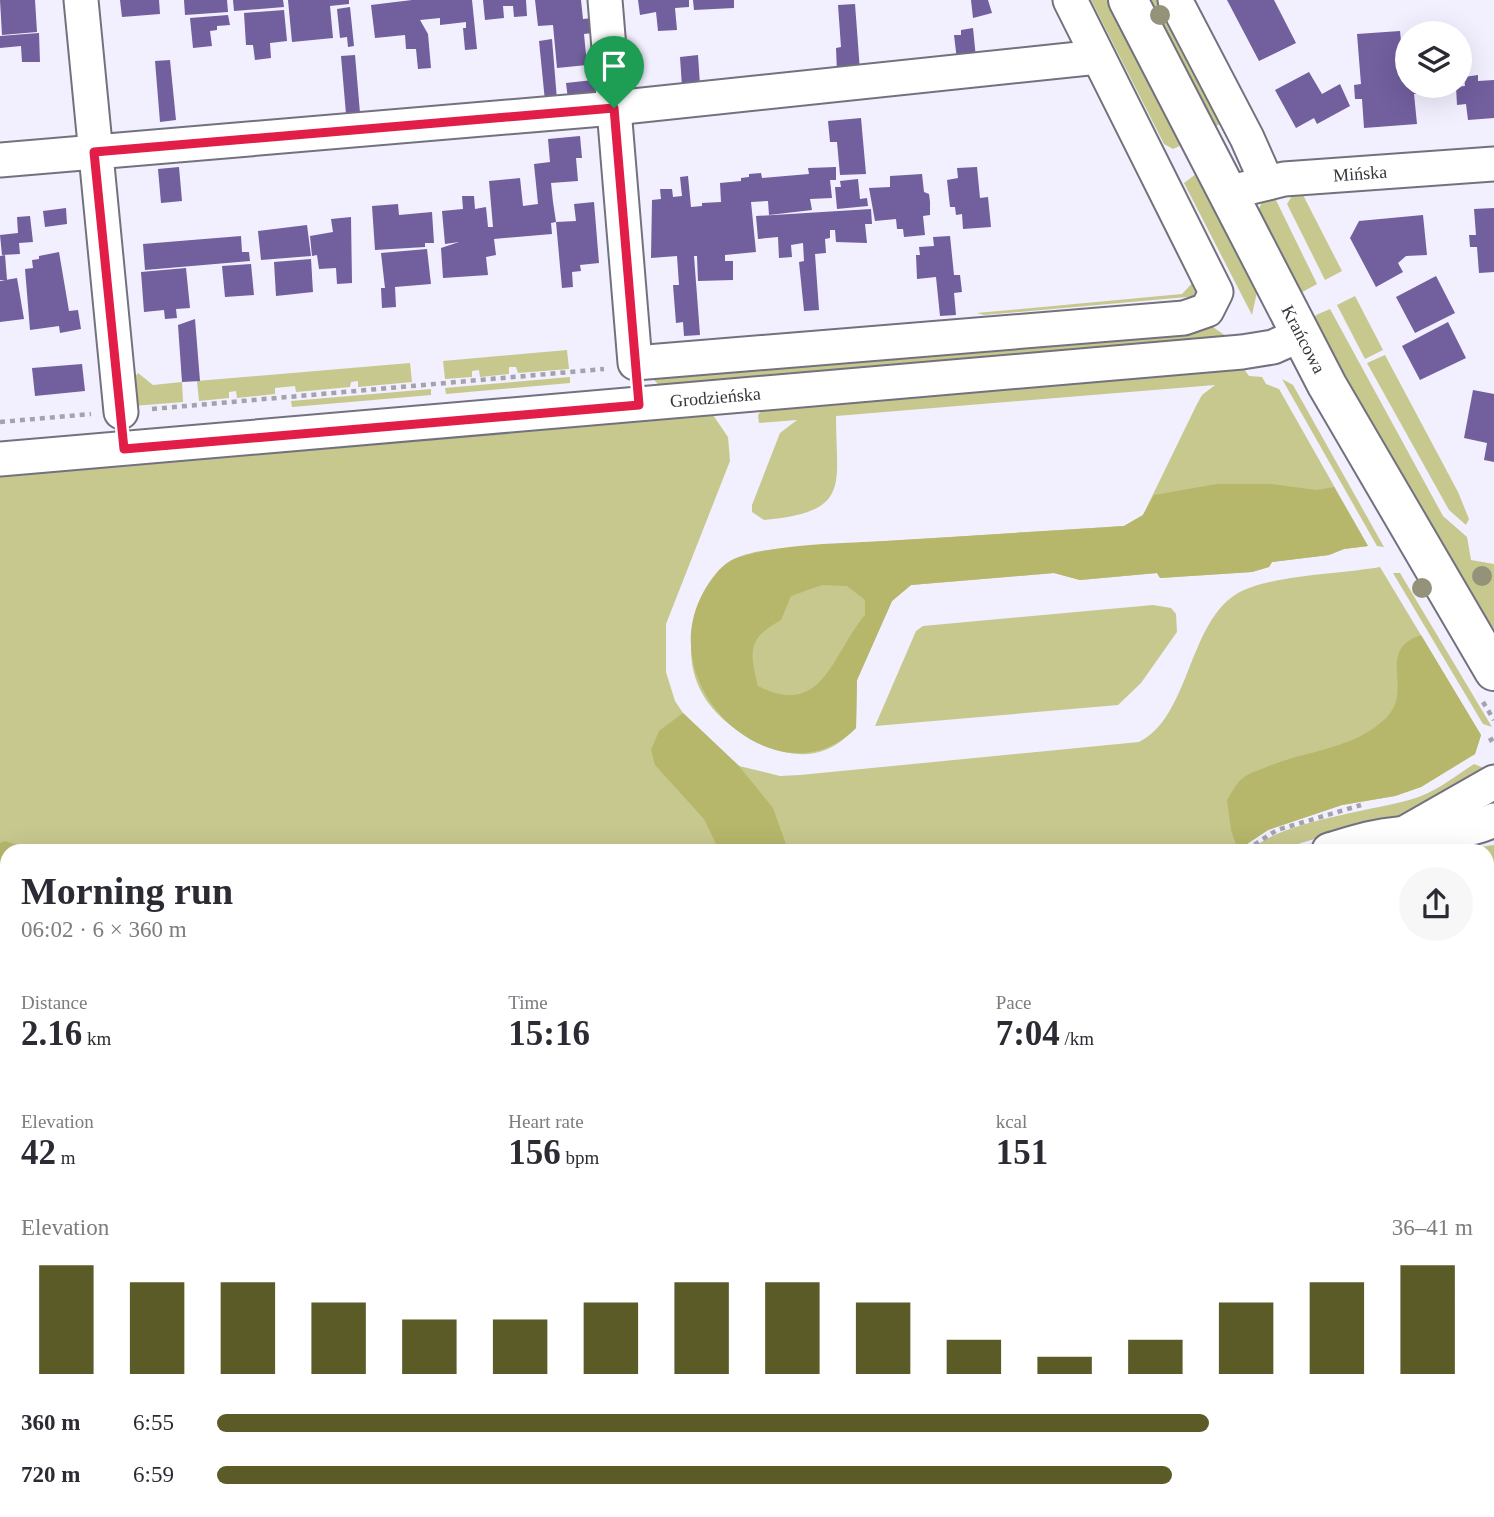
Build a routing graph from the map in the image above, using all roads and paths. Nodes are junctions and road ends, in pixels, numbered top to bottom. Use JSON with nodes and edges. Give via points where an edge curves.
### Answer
{"nodes":[{"id":1,"x":81,"y":0,"type":"edge"},
{"id":2,"x":606,"y":0,"type":"edge"},
{"id":3,"x":1070,"y":0,"type":"edge"},
{"id":4,"x":1128,"y":0,"type":"edge"},
{"id":5,"x":1175,"y":0,"type":"edge"},
{"id":6,"x":1098,"y":57,"type":"junction"},
{"id":7,"x":614,"y":108,"type":"junction"},
{"id":8,"x":94,"y":152,"type":"junction"},
{"id":9,"x":0,"y":160,"type":"edge"},
{"id":10,"x":1494,"y":164,"type":"edge"},
{"id":11,"x":1267,"y":183,"type":"junction"},
{"id":12,"x":1227,"y":192,"type":"junction"},
{"id":13,"x":1300,"y":335,"type":"junction"},
{"id":14,"x":635,"y":363,"type":"junction"},
{"id":15,"x":603,"y":370,"type":"dead end"},
{"id":16,"x":639,"y":405,"type":"junction"},
{"id":17,"x":121,"y":412,"type":"junction"},
{"id":18,"x":0,"y":422,"type":"edge"},
{"id":19,"x":124,"y":449,"type":"junction"},
{"id":20,"x":0,"y":459,"type":"edge"},
{"id":21,"x":1493,"y":668,"type":"edge"},
{"id":22,"x":1494,"y":782,"type":"edge"},
{"id":23,"x":1368,"y":804,"type":"dead end"},
{"id":24,"x":1494,"y":820,"type":"edge"},
{"id":25,"x":1401,"y":833,"type":"junction"},
{"id":26,"x":1255,"y":844,"type":"edge"},
{"id":27,"x":1348,"y":844,"type":"edge"},
{"id":28,"x":1494,"y":1255,"type":"edge"},
{"id":29,"x":1494,"y":1285,"type":"edge"}],
"edges":[{"from":1,"to":8,"type":"street"},
{"from":2,"to":7,"type":"street"},
{"from":3,"to":6,"type":"street"},
{"from":4,"to":12,"type":"street","name":"Krańcowa"},
{"from":5,"to":11,"type":"street"},
{"from":6,"to":7,"type":"street"},
{"from":6,"to":14,"type":"street","via":[[1216,292],[1207,310],[1184,318]]},
{"from":7,"to":8,"type":"street"},
{"from":7,"to":14,"type":"street"},
{"from":8,"to":9,"type":"street"},
{"from":8,"to":17,"type":"street"},
{"from":10,"to":11,"type":"street","name":"Mińska"},
{"from":11,"to":12,"type":"street","name":"Mińska"},
{"from":12,"to":13,"type":"street","name":"Krańcowa"},
{"from":13,"to":16,"type":"street","name":"Grodzieńska","via":[[1273,347],[1242,352]]},
{"from":13,"to":21,"type":"street","name":"Krańcowa","via":[[1421,551]]},
{"from":14,"to":16,"type":"lane"},
{"from":15,"to":17,"type":"path"},
{"from":16,"to":19,"type":"street","name":"Grodzieńska"},
{"from":17,"to":18,"type":"path"},
{"from":17,"to":19,"type":"lane"},
{"from":19,"to":20,"type":"street","name":"Grodzieńska"},
{"from":22,"to":25,"type":"street"},
{"from":23,"to":26,"type":"path","via":[[1277,830]]},
{"from":24,"to":25,"type":"street","via":[[1457,833]]},
{"from":25,"to":27,"type":"street"},
{"from":28,"to":29,"type":"lane"}]}
